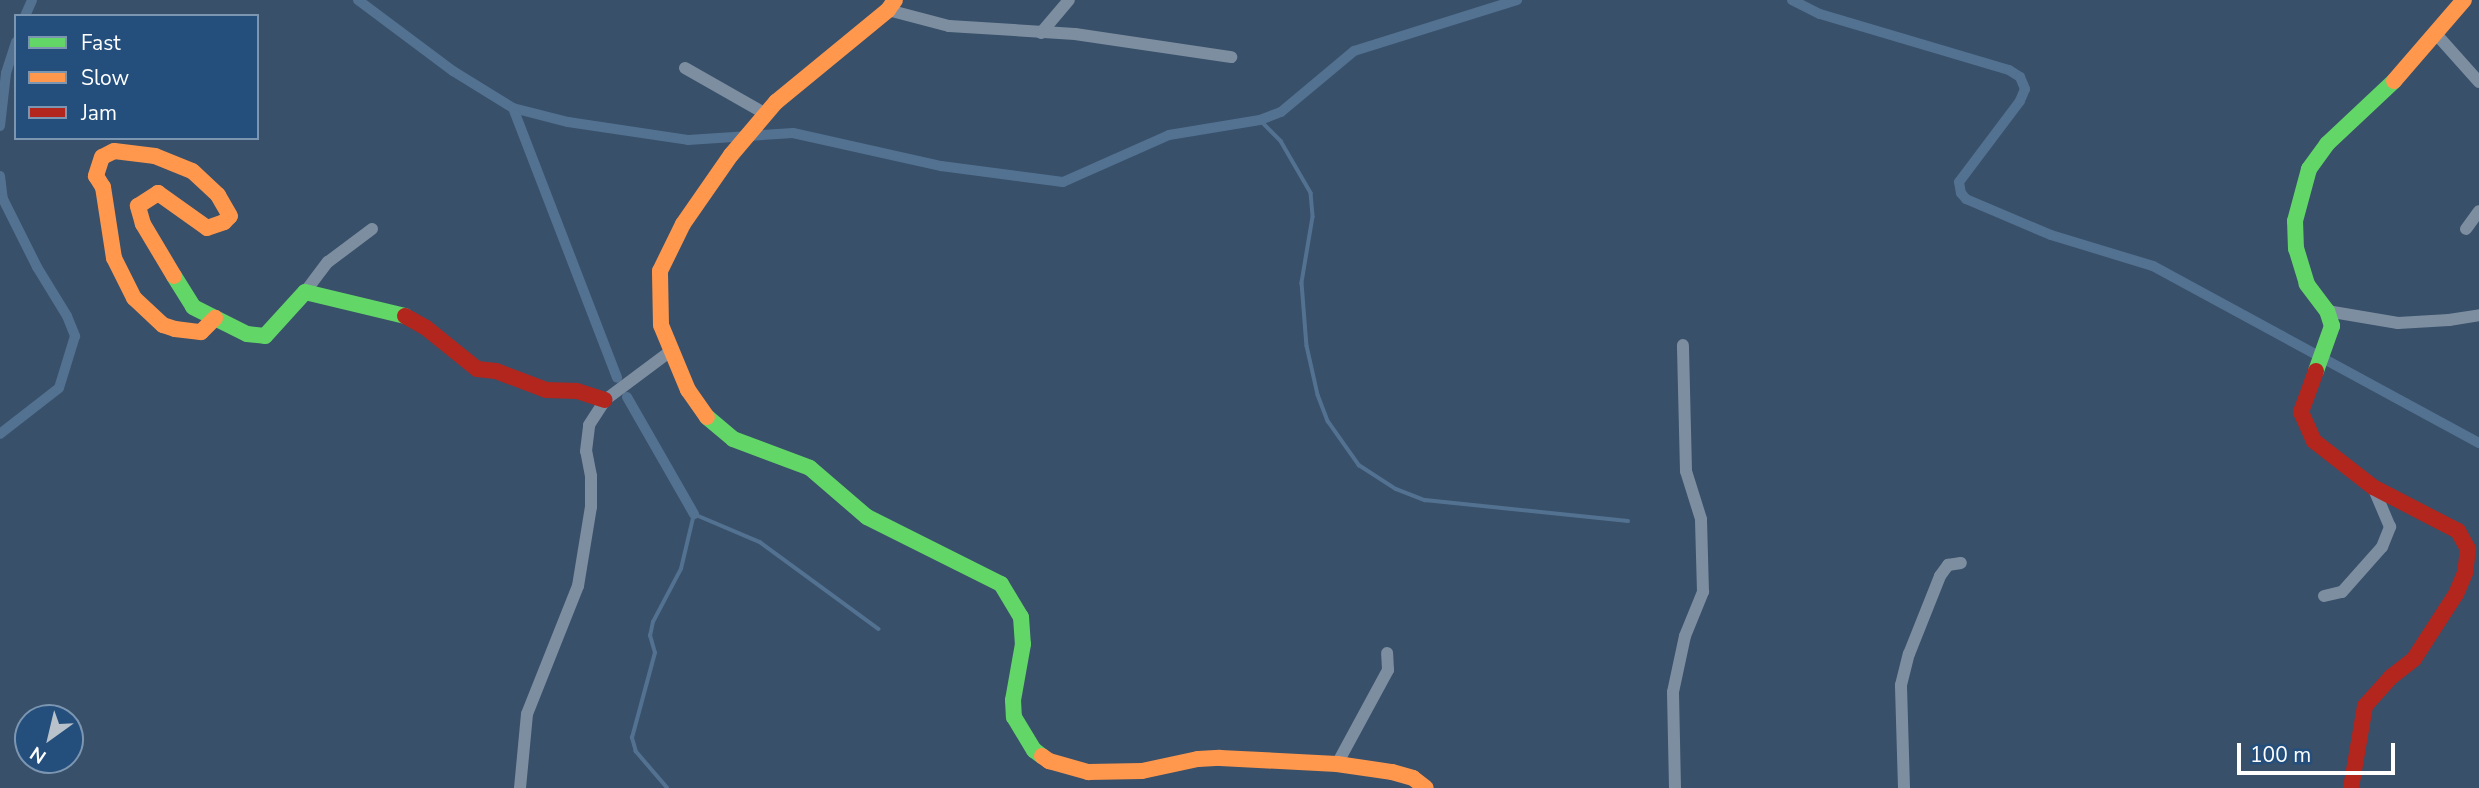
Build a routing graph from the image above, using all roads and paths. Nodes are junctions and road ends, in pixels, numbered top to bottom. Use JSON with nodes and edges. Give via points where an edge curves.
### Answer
{"nodes":[{"id":1,"x":1069,"y":0,"type":"edge"},
{"id":2,"x":2465,"y":0,"type":"edge"},
{"id":3,"x":892,"y":5,"type":"edge"},
{"id":4,"x":1041,"y":33,"type":"junction"},
{"id":5,"x":2437,"y":35,"type":"junction"},
{"id":6,"x":1231,"y":57,"type":"dead end"},
{"id":7,"x":685,"y":68,"type":"dead end"},
{"id":8,"x":2479,"y":82,"type":"edge"},
{"id":9,"x":766,"y":114,"type":"junction"},
{"id":10,"x":2479,"y":211,"type":"edge"},
{"id":11,"x":372,"y":229,"type":"dead end"},
{"id":12,"x":2466,"y":229,"type":"dead end"},
{"id":13,"x":305,"y":292,"type":"junction"},
{"id":14,"x":2328,"y":311,"type":"junction"},
{"id":15,"x":2479,"y":315,"type":"edge"},
{"id":16,"x":215,"y":318,"type":"junction"},
{"id":17,"x":1683,"y":345,"type":"dead end"},
{"id":18,"x":672,"y":350,"type":"junction"},
{"id":19,"x":605,"y":400,"type":"junction"},
{"id":20,"x":2373,"y":486,"type":"junction"},
{"id":21,"x":1961,"y":563,"type":"dead end"},
{"id":22,"x":2324,"y":596,"type":"dead end"},
{"id":23,"x":1387,"y":653,"type":"dead end"},
{"id":24,"x":1337,"y":764,"type":"junction"},
{"id":25,"x":520,"y":788,"type":"edge"},
{"id":26,"x":1426,"y":788,"type":"edge"},
{"id":27,"x":1675,"y":788,"type":"edge"},
{"id":28,"x":1904,"y":788,"type":"edge"},
{"id":29,"x":2351,"y":788,"type":"edge"}],
"edges":[{"from":1,"to":4,"type":"street"},
{"from":2,"to":5,"type":"street"},
{"from":3,"to":4,"type":"street","via":[[948,26]]},
{"from":3,"to":9,"type":"street"},
{"from":4,"to":6,"type":"street"},
{"from":5,"to":8,"type":"street"},
{"from":5,"to":14,"type":"street","via":[[2327,144],[2309,169],[2295,221],[2296,250],[2307,284]]},
{"from":7,"to":9,"type":"street"},
{"from":9,"to":18,"type":"street","via":[[683,224],[660,271],[661,325]]},
{"from":10,"to":12,"type":"street"},
{"from":11,"to":13,"type":"street","via":[[328,262]]},
{"from":13,"to":16,"type":"street","via":[[265,336],[247,334]]},
{"from":13,"to":19,"type":"street","via":[[401,314],[425,327],[477,369],[496,371],[547,390],[577,391]]},
{"from":14,"to":15,"type":"street","via":[[2398,323]]},
{"from":14,"to":20,"type":"street","via":[[2332,326],[2301,412],[2314,441]]},
{"from":16,"to":16,"type":"street","via":[[193,307],[142,224],[138,206],[158,193],[207,228],[230,216],[218,195],[192,171],[155,156],[114,151],[102,157],[96,176],[103,187],[114,258],[134,298],[163,325],[175,329],[201,332]]},
{"from":17,"to":27,"type":"street","via":[[1686,471],[1701,519],[1703,592],[1685,636],[1672,692]]},
{"from":18,"to":19,"type":"street"},
{"from":18,"to":24,"type":"street","via":[[688,390],[709,419],[733,439],[810,468],[867,517],[1001,584],[1021,617],[1023,644],[1014,717],[1034,750],[1049,761],[1088,772],[1142,771],[1220,758]]},
{"from":19,"to":25,"type":"street","via":[[589,425],[586,451],[592,476],[591,507],[578,586],[527,714]]},
{"from":20,"to":22,"type":"street","via":[[2390,527],[2382,547],[2342,592]]},
{"from":20,"to":29,"type":"street","via":[[2458,531],[2468,549],[2456,594],[2414,659],[2390,677],[2365,706]]},
{"from":21,"to":28,"type":"street","via":[[1948,565],[1940,576],[1901,685]]},
{"from":23,"to":24,"type":"street","via":[[1388,670]]},
{"from":24,"to":26,"type":"street","via":[[1392,772],[1413,778]]}]}
